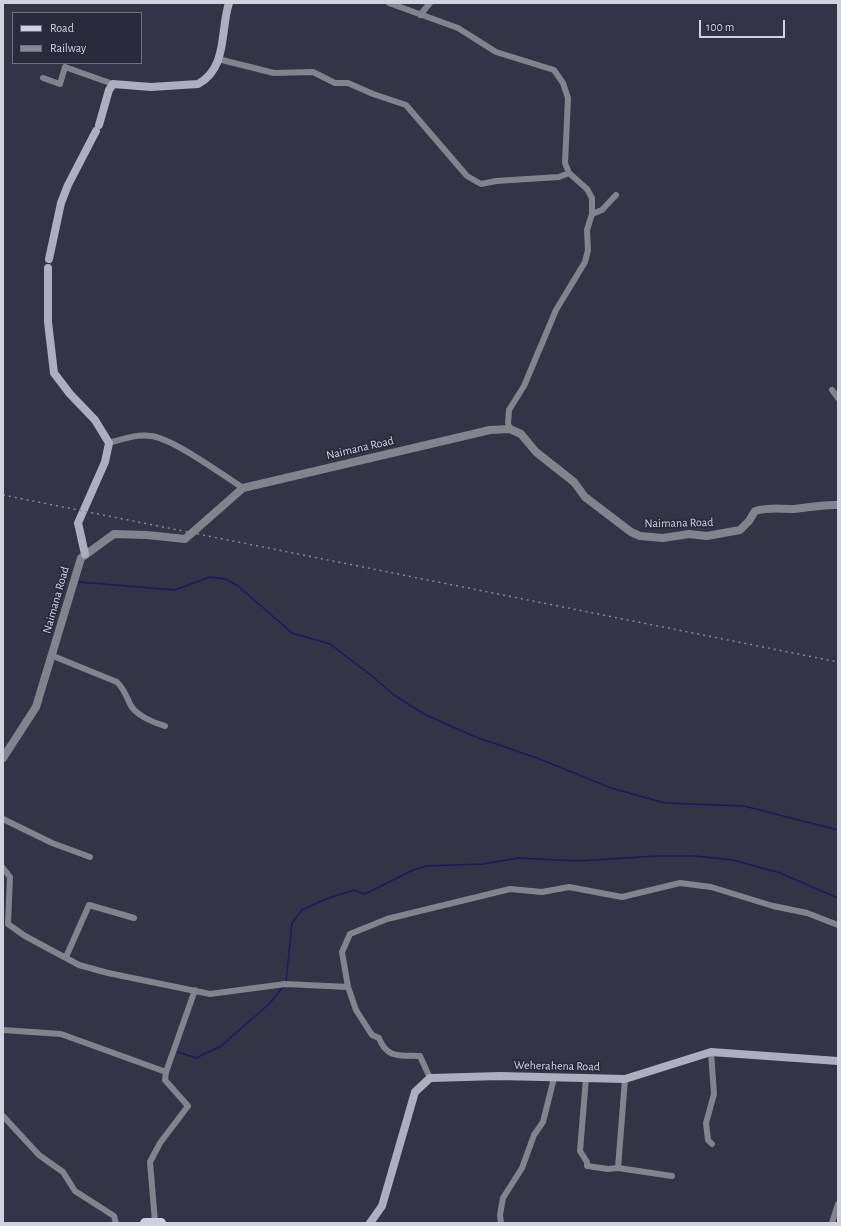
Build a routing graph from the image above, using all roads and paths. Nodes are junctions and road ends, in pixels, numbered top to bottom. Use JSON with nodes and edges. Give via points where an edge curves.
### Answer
{"nodes":[{"id":1,"x":229,"y":3,"type":"edge"},
{"id":2,"x":389,"y":3,"type":"edge"},
{"id":3,"x":430,"y":3,"type":"edge"},
{"id":4,"x":420,"y":15,"type":"junction"},
{"id":5,"x":218,"y":59,"type":"junction"},
{"id":6,"x":66,"y":65,"type":"edge"},
{"id":7,"x":43,"y":78,"type":"dead end"},
{"id":8,"x":113,"y":84,"type":"junction"},
{"id":9,"x":569,"y":173,"type":"junction"},
{"id":10,"x":616,"y":195,"type":"dead end"},
{"id":11,"x":592,"y":214,"type":"junction"},
{"id":12,"x":49,"y":259,"type":"joint"},
{"id":13,"x":48,"y":268,"type":"joint"},
{"id":14,"x":832,"y":390,"type":"dead end"},
{"id":15,"x":838,"y":398,"type":"edge"},
{"id":16,"x":510,"y":429,"type":"junction"},
{"id":17,"x":109,"y":443,"type":"junction"},
{"id":18,"x":243,"y":488,"type":"junction"},
{"id":19,"x":838,"y":505,"type":"edge"},
{"id":20,"x":85,"y":554,"type":"junction"},
{"id":21,"x":53,"y":656,"type":"junction"},
{"id":22,"x":165,"y":726,"type":"dead end"},
{"id":23,"x":3,"y":758,"type":"edge"},
{"id":24,"x":3,"y":819,"type":"edge"},
{"id":25,"x":90,"y":856,"type":"dead end"},
{"id":26,"x":3,"y":868,"type":"edge"},
{"id":27,"x":134,"y":918,"type":"dead end"},
{"id":28,"x":838,"y":925,"type":"edge"},
{"id":29,"x":66,"y":958,"type":"junction"},
{"id":30,"x":348,"y":987,"type":"junction"},
{"id":31,"x":195,"y":990,"type":"junction"},
{"id":32,"x":3,"y":1030,"type":"edge"},
{"id":33,"x":711,"y":1052,"type":"junction"},
{"id":34,"x":838,"y":1061,"type":"edge"},
{"id":35,"x":166,"y":1072,"type":"junction"},
{"id":36,"x":430,"y":1078,"type":"junction"},
{"id":37,"x":554,"y":1078,"type":"junction"},
{"id":38,"x":586,"y":1078,"type":"junction"},
{"id":39,"x":625,"y":1079,"type":"junction"},
{"id":40,"x":3,"y":1116,"type":"edge"},
{"id":41,"x":712,"y":1144,"type":"dead end"},
{"id":42,"x":618,"y":1168,"type":"junction"},
{"id":43,"x":672,"y":1176,"type":"dead end"},
{"id":44,"x":838,"y":1204,"type":"edge"},
{"id":45,"x":116,"y":1223,"type":"edge"},
{"id":46,"x":154,"y":1223,"type":"edge"},
{"id":47,"x":370,"y":1223,"type":"edge"},
{"id":48,"x":501,"y":1223,"type":"edge"},
{"id":49,"x":832,"y":1223,"type":"edge"}],
"edges":[{"from":1,"to":5,"type":"main road","via":[[224,43]]},
{"from":2,"to":4,"type":"street"},
{"from":3,"to":4,"type":"street"},
{"from":4,"to":9,"type":"street","via":[[458,28],[496,52],[554,70],[563,83],[568,98],[565,163]]},
{"from":5,"to":8,"type":"main road","via":[[211,74],[198,84],[151,87]]},
{"from":5,"to":9,"type":"street","via":[[274,73],[305,70],[335,83],[348,83],[406,105],[467,176],[481,184],[559,177]]},
{"from":6,"to":7,"type":"street","via":[[60,84]]},
{"from":6,"to":8,"type":"street"},
{"from":8,"to":12,"type":"main road","via":[[98,128],[61,203]]},
{"from":9,"to":11,"type":"street","via":[[587,189],[592,198]]},
{"from":10,"to":11,"type":"street","via":[[602,210]]},
{"from":11,"to":16,"type":"street","via":[[587,230],[588,250],[585,262],[556,310],[524,386],[509,410]]},
{"from":12,"to":13,"type":"street"},
{"from":13,"to":17,"type":"main road","via":[[48,322],[54,373],[95,420]]},
{"from":14,"to":15,"type":"street"},
{"from":16,"to":18,"type":"street","name":"Naimana Road","via":[[490,430]]},
{"from":16,"to":19,"type":"street","name":"Naimana Road","via":[[522,434],[536,452],[574,482],[585,497],[640,536],[708,536],[740,530],[755,511],[769,507],[793,509]]},
{"from":17,"to":18,"type":"street","via":[[132,436],[152,436],[175,444]]},
{"from":17,"to":20,"type":"main road","via":[[105,462],[78,523]]},
{"from":18,"to":20,"type":"street","name":"Naimana Road","via":[[185,539],[114,534]]},
{"from":20,"to":21,"type":"street","name":"Naimana Road","via":[[81,558]]},
{"from":21,"to":22,"type":"street","via":[[117,682],[125,690],[130,706],[151,722]]},
{"from":21,"to":23,"type":"street","name":"Naimana Road","via":[[36,707]]},
{"from":24,"to":25,"type":"street","via":[[52,843]]},
{"from":26,"to":29,"type":"street","via":[[10,877],[8,924]]},
{"from":27,"to":29,"type":"street","via":[[89,905]]},
{"from":28,"to":30,"type":"street","via":[[807,913],[773,906],[711,887],[680,883],[622,897],[569,887],[542,892],[510,889],[387,919],[350,934],[342,952]]},
{"from":29,"to":31,"type":"street","via":[[79,965],[108,973],[164,986]]},
{"from":30,"to":31,"type":"street","via":[[285,984],[210,994]]},
{"from":30,"to":36,"type":"street","via":[[356,1010],[372,1035],[379,1038],[383,1049],[393,1055],[420,1056]]},
{"from":31,"to":35,"type":"street"},
{"from":32,"to":35,"type":"street","via":[[61,1034]]},
{"from":33,"to":34,"type":"main road","name":"Weherahena Road"},
{"from":33,"to":39,"type":"main road","name":"Weherahena Road"},
{"from":33,"to":41,"type":"street","via":[[714,1094],[706,1123],[708,1140]]},
{"from":35,"to":46,"type":"street","via":[[165,1080],[188,1106],[160,1143],[150,1162]]},
{"from":36,"to":37,"type":"main road","name":"Weherahena Road"},
{"from":36,"to":47,"type":"main road","via":[[415,1092],[382,1206]]},
{"from":37,"to":38,"type":"main road","name":"Weherahena Road"},
{"from":37,"to":48,"type":"street","via":[[543,1122],[534,1135],[522,1168],[503,1198]]},
{"from":38,"to":39,"type":"main road","name":"Weherahena Road"},
{"from":38,"to":42,"type":"street","via":[[580,1151],[587,1166]]},
{"from":39,"to":42,"type":"street"},
{"from":40,"to":45,"type":"street","via":[[39,1155],[63,1172],[75,1191],[114,1216]]},
{"from":42,"to":43,"type":"street"},
{"from":44,"to":49,"type":"street"}]}
